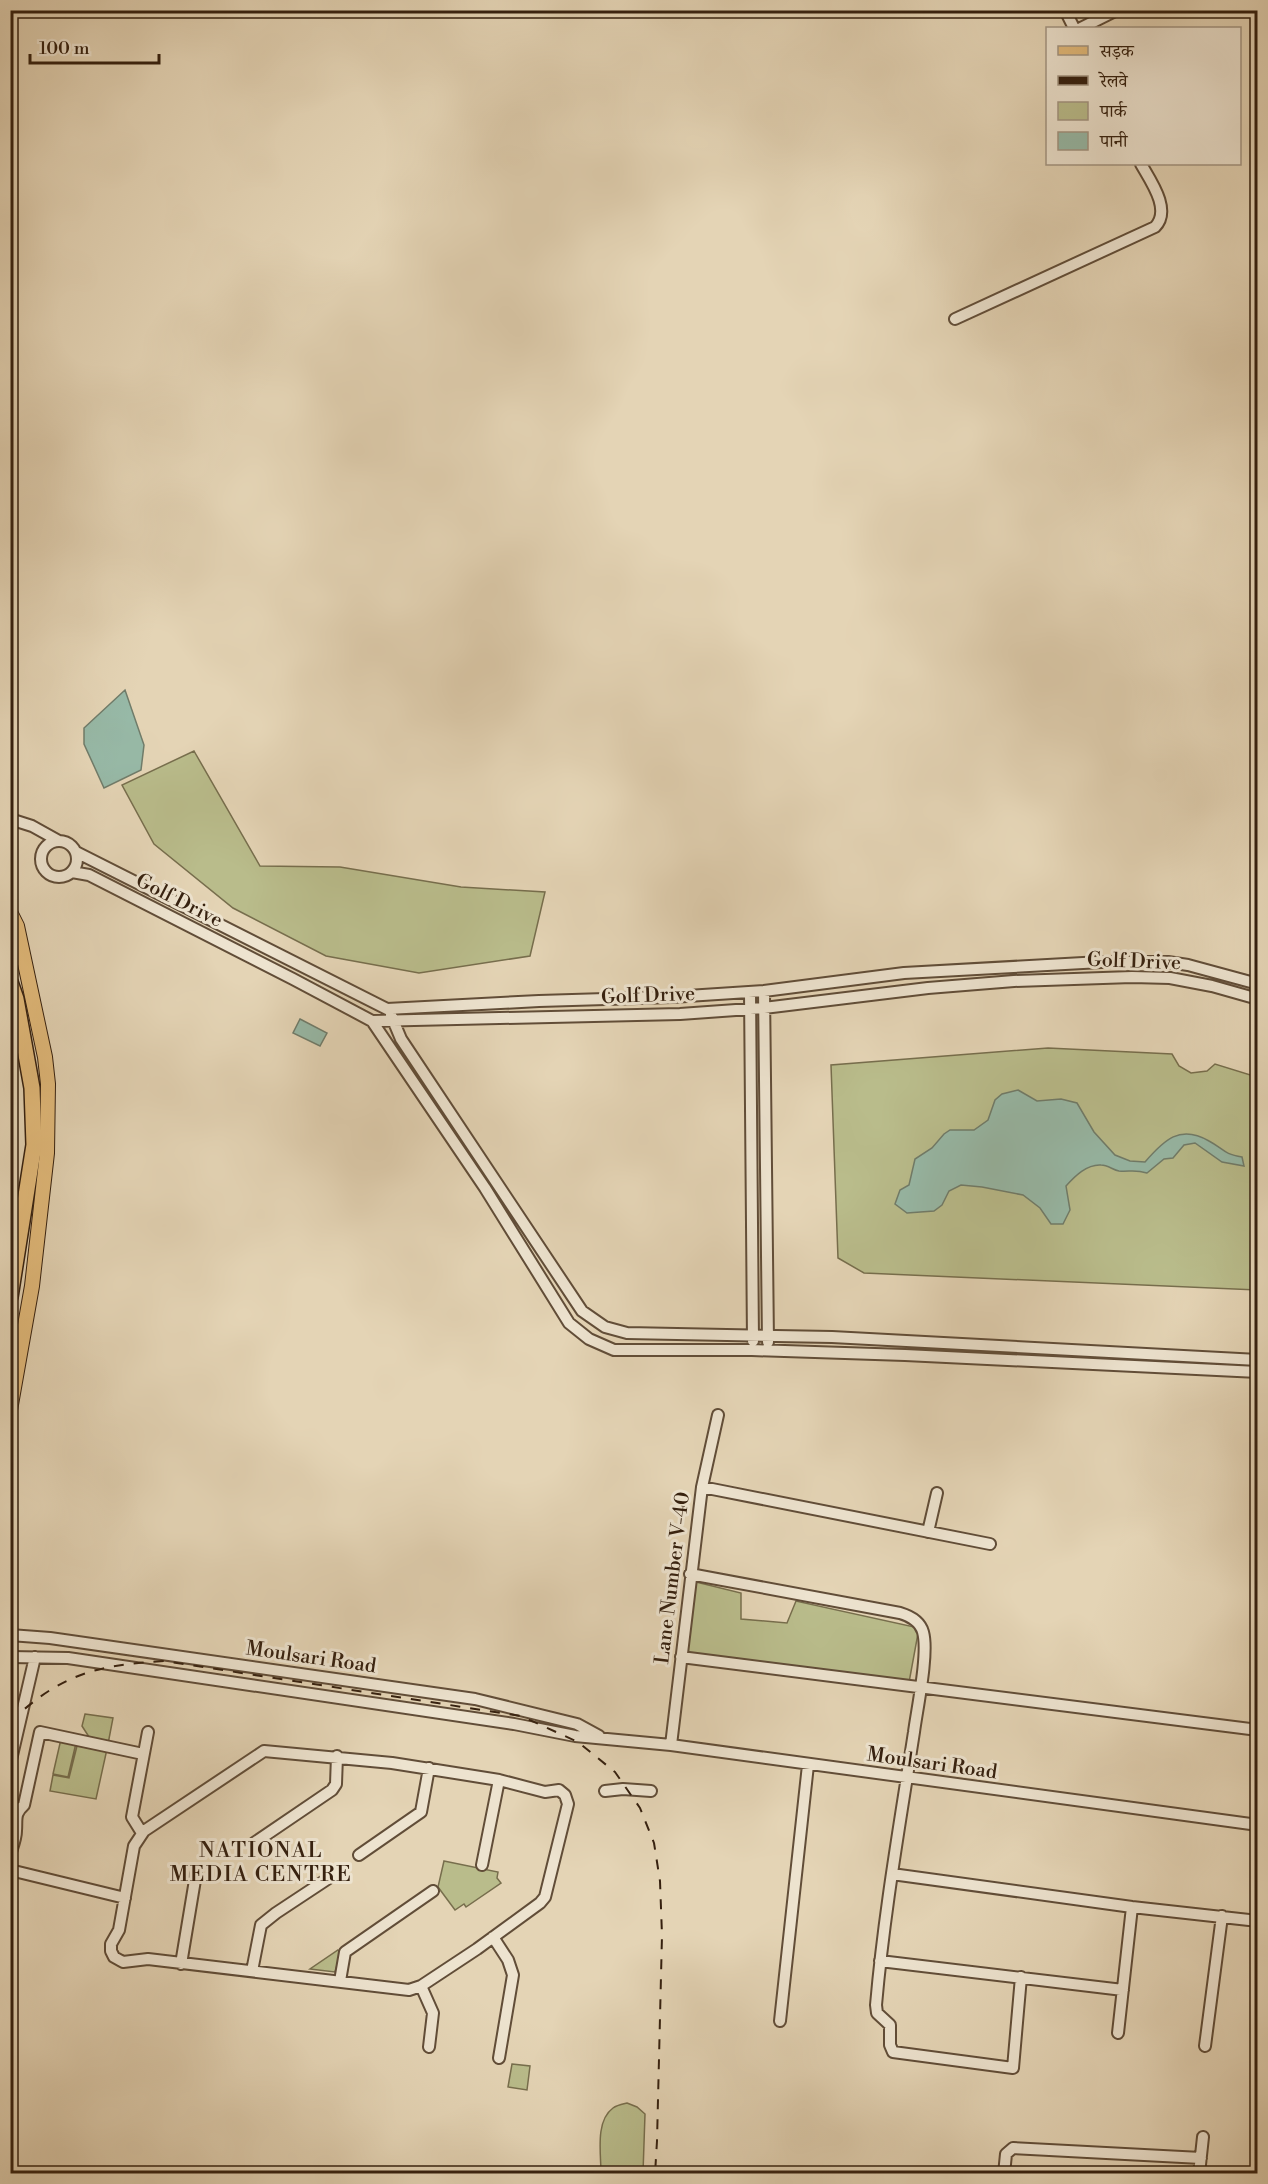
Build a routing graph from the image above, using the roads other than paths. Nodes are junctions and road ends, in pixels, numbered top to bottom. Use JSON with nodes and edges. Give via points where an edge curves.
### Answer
{"nodes":[{"id":1,"x":1065,"y":10,"type":"edge"},
{"id":2,"x":1117,"y":10,"type":"edge"},
{"id":3,"x":1074,"y":27,"type":"edge"},
{"id":4,"x":1083,"y":27,"type":"edge"},
{"id":5,"x":1142,"y":165,"type":"edge"},
{"id":6,"x":955,"y":319,"type":"dead end"},
{"id":7,"x":10,"y":819,"type":"edge"},
{"id":8,"x":59,"y":841,"type":"junction"},
{"id":9,"x":76,"y":852,"type":"junction"},
{"id":10,"x":72,"y":872,"type":"junction"},
{"id":11,"x":10,"y":912,"type":"edge"},
{"id":12,"x":10,"y":982,"type":"edge"},
{"id":13,"x":1257,"y":984,"type":"edge"},
{"id":14,"x":764,"y":991,"type":"junction"},
{"id":15,"x":750,"y":992,"type":"junction"},
{"id":16,"x":624,"y":999,"type":"junction"},
{"id":17,"x":1257,"y":999,"type":"edge"},
{"id":18,"x":764,"y":1008,"type":"junction"},
{"id":19,"x":387,"y":1009,"type":"junction"},
{"id":20,"x":750,"y":1009,"type":"junction"},
{"id":21,"x":623,"y":1017,"type":"junction"},
{"id":22,"x":372,"y":1021,"type":"junction"},
{"id":23,"x":394,"y":1021,"type":"junction"},
{"id":24,"x":10,"y":1297,"type":"edge"},
{"id":25,"x":753,"y":1335,"type":"junction"},
{"id":26,"x":768,"y":1335,"type":"junction"},
{"id":27,"x":906,"y":1341,"type":"junction"},
{"id":28,"x":752,"y":1350,"type":"junction"},
{"id":29,"x":767,"y":1351,"type":"junction"},
{"id":30,"x":1132,"y":1352,"type":"junction"},
{"id":31,"x":905,"y":1355,"type":"junction"},
{"id":32,"x":1257,"y":1360,"type":"edge"},
{"id":33,"x":1132,"y":1365,"type":"junction"},
{"id":34,"x":1257,"y":1372,"type":"edge"},
{"id":35,"x":10,"y":1410,"type":"edge"},
{"id":36,"x":718,"y":1415,"type":"dead end"},
{"id":37,"x":702,"y":1487,"type":"junction"},
{"id":38,"x":937,"y":1493,"type":"dead end"},
{"id":39,"x":928,"y":1532,"type":"junction"},
{"id":40,"x":990,"y":1544,"type":"dead end"},
{"id":41,"x":690,"y":1574,"type":"junction"},
{"id":42,"x":10,"y":1635,"type":"edge"},
{"id":43,"x":10,"y":1657,"type":"edge"},
{"id":44,"x":35,"y":1657,"type":"junction"},
{"id":45,"x":681,"y":1657,"type":"junction"},
{"id":46,"x":920,"y":1688,"type":"junction"},
{"id":47,"x":1257,"y":1730,"type":"edge"},
{"id":48,"x":148,"y":1732,"type":"dead end"},
{"id":49,"x":602,"y":1737,"type":"junction"},
{"id":50,"x":671,"y":1745,"type":"junction"},
{"id":51,"x":143,"y":1754,"type":"junction"},
{"id":52,"x":337,"y":1756,"type":"junction"},
{"id":53,"x":10,"y":1764,"type":"edge"},
{"id":54,"x":808,"y":1765,"type":"junction"},
{"id":55,"x":429,"y":1768,"type":"junction"},
{"id":56,"x":907,"y":1779,"type":"junction"},
{"id":57,"x":499,"y":1780,"type":"junction"},
{"id":58,"x":605,"y":1791,"type":"dead end"},
{"id":59,"x":651,"y":1791,"type":"dead end"},
{"id":60,"x":1257,"y":1826,"type":"edge"},
{"id":61,"x":142,"y":1833,"type":"junction"},
{"id":62,"x":254,"y":1843,"type":"dead end"},
{"id":63,"x":359,"y":1855,"type":"dead end"},
{"id":64,"x":10,"y":1856,"type":"edge"},
{"id":65,"x":483,"y":1865,"type":"dead end"},
{"id":66,"x":10,"y":1870,"type":"edge"},
{"id":67,"x":196,"y":1874,"type":"dead end"},
{"id":68,"x":335,"y":1874,"type":"dead end"},
{"id":69,"x":892,"y":1874,"type":"junction"},
{"id":70,"x":433,"y":1891,"type":"dead end"},
{"id":71,"x":124,"y":1898,"type":"junction"},
{"id":72,"x":1132,"y":1907,"type":"junction"},
{"id":73,"x":1222,"y":1916,"type":"junction"},
{"id":74,"x":1257,"y":1921,"type":"edge"},
{"id":75,"x":493,"y":1937,"type":"junction"},
{"id":76,"x":880,"y":1961,"type":"junction"},
{"id":77,"x":181,"y":1964,"type":"junction"},
{"id":78,"x":252,"y":1971,"type":"junction"},
{"id":79,"x":1021,"y":1977,"type":"junction"},
{"id":80,"x":340,"y":1981,"type":"junction"},
{"id":81,"x":421,"y":1986,"type":"junction"},
{"id":82,"x":1123,"y":1990,"type":"junction"},
{"id":83,"x":780,"y":2021,"type":"dead end"},
{"id":84,"x":1118,"y":2032,"type":"dead end"},
{"id":85,"x":1205,"y":2046,"type":"dead end"},
{"id":86,"x":429,"y":2047,"type":"dead end"},
{"id":87,"x":499,"y":2058,"type":"dead end"},
{"id":88,"x":1203,"y":2137,"type":"dead end"},
{"id":89,"x":1201,"y":2158,"type":"junction"},
{"id":90,"x":1004,"y":2174,"type":"edge"},
{"id":91,"x":1199,"y":2174,"type":"edge"}],
"edges":[{"from":1,"to":3,"type":"street"},
{"from":2,"to":4,"type":"street"},
{"from":5,"to":6,"type":"street","via":[[1162,211],[1155,226]]},
{"from":7,"to":8,"type":"street"},
{"from":8,"to":9,"type":"street"},
{"from":8,"to":10,"type":"street","via":[[42,852],[43,868],[56,877]]},
{"from":9,"to":10,"type":"street"},
{"from":9,"to":19,"type":"street","name":"Golf Drive"},
{"from":10,"to":22,"type":"street","name":"Golf Drive","via":[[89,876]]},
{"from":11,"to":35,"type":"main road","via":[[17,926],[45,1057],[48,1102],[47,1153],[32,1286]]},
{"from":12,"to":24,"type":"highway","via":[[32,1088],[34,1145]]},
{"from":13,"to":14,"type":"street","name":"Golf Drive","via":[[1188,965],[1111,962],[904,973]]},
{"from":14,"to":15,"type":"street","name":"Golf Drive"},
{"from":14,"to":18,"type":"street"},
{"from":15,"to":16,"type":"street","name":"Golf Drive"},
{"from":15,"to":20,"type":"street"},
{"from":16,"to":19,"type":"street","name":"Golf Drive"},
{"from":16,"to":21,"type":"street"},
{"from":17,"to":18,"type":"street","name":"Golf Drive","via":[[1170,978],[1132,976],[960,985]]},
{"from":18,"to":20,"type":"street","name":"Golf Drive"},
{"from":18,"to":26,"type":"street"},
{"from":19,"to":23,"type":"street"},
{"from":20,"to":21,"type":"street","name":"Golf Drive"},
{"from":20,"to":25,"type":"street"},
{"from":21,"to":23,"type":"street","name":"Golf Drive"},
{"from":22,"to":23,"type":"street","name":"Golf Drive"},
{"from":22,"to":28,"type":"street","via":[[573,1327],[614,1350]]},
{"from":23,"to":25,"type":"street","via":[[401,1039],[590,1318],[627,1333]]},
{"from":25,"to":26,"type":"street"},
{"from":25,"to":28,"type":"street"},
{"from":26,"to":27,"type":"street"},
{"from":26,"to":29,"type":"street"},
{"from":27,"to":30,"type":"street"},
{"from":27,"to":31,"type":"street"},
{"from":28,"to":29,"type":"street"},
{"from":29,"to":31,"type":"street"},
{"from":30,"to":32,"type":"street"},
{"from":30,"to":33,"type":"street"},
{"from":31,"to":33,"type":"street"},
{"from":33,"to":34,"type":"street"},
{"from":36,"to":37,"type":"street","name":"Lane Number V-40"},
{"from":37,"to":39,"type":"street"},
{"from":37,"to":41,"type":"street","name":"Lane Number V-40"},
{"from":38,"to":39,"type":"street"},
{"from":39,"to":40,"type":"street"},
{"from":41,"to":45,"type":"street","name":"Lane Number V-40"},
{"from":41,"to":46,"type":"street","via":[[909,1616],[923,1631]]},
{"from":42,"to":49,"type":"street","name":"Moulsari Road","via":[[475,1699],[577,1724]]},
{"from":43,"to":44,"type":"street","name":"Moulsari Road"},
{"from":44,"to":49,"type":"street","name":"Moulsari Road","via":[[68,1658]]},
{"from":44,"to":53,"type":"street"},
{"from":45,"to":46,"type":"street"},
{"from":45,"to":50,"type":"street","name":"Lane Number V-40"},
{"from":46,"to":47,"type":"street"},
{"from":46,"to":56,"type":"street"},
{"from":48,"to":51,"type":"street"},
{"from":49,"to":50,"type":"street","name":"Moulsari Road"},
{"from":50,"to":54,"type":"street","name":"Moulsari Road"},
{"from":51,"to":61,"type":"street","via":[[132,1817]]},
{"from":51,"to":64,"type":"street","via":[[40,1732],[24,1805],[15,1818]]},
{"from":52,"to":55,"type":"street"},
{"from":52,"to":61,"type":"street","via":[[264,1751]]},
{"from":52,"to":62,"type":"street","via":[[336,1785],[332,1790]]},
{"from":54,"to":56,"type":"street","name":"Moulsari Road"},
{"from":54,"to":83,"type":"street"},
{"from":55,"to":57,"type":"street"},
{"from":55,"to":63,"type":"street","via":[[421,1812]]},
{"from":56,"to":60,"type":"street","name":"Moulsari Road"},
{"from":56,"to":69,"type":"street"},
{"from":57,"to":65,"type":"street"},
{"from":57,"to":75,"type":"street","via":[[545,1792],[559,1790],[566,1795],[568,1804],[545,1897]]},
{"from":58,"to":59,"type":"street"},
{"from":61,"to":71,"type":"street","via":[[134,1846]]},
{"from":66,"to":71,"type":"street"},
{"from":67,"to":77,"type":"street"},
{"from":68,"to":78,"type":"street","via":[[261,1925]]},
{"from":69,"to":72,"type":"street"},
{"from":69,"to":76,"type":"street"},
{"from":70,"to":80,"type":"street","via":[[345,1952]]},
{"from":71,"to":77,"type":"street","via":[[119,1930],[111,1944],[114,1958],[123,1962],[139,1959]]},
{"from":72,"to":73,"type":"street"},
{"from":72,"to":82,"type":"street"},
{"from":73,"to":74,"type":"street"},
{"from":73,"to":85,"type":"street"},
{"from":75,"to":81,"type":"street"},
{"from":75,"to":87,"type":"street","via":[[513,1975]]},
{"from":76,"to":79,"type":"street"},
{"from":76,"to":79,"type":"street","via":[[876,2009],[890,2025],[892,2052],[1013,2068]]},
{"from":77,"to":78,"type":"street"},
{"from":78,"to":80,"type":"street"},
{"from":79,"to":82,"type":"street"},
{"from":80,"to":81,"type":"street","via":[[395,1990]]},
{"from":81,"to":86,"type":"street","via":[[433,2016]]},
{"from":82,"to":84,"type":"street"},
{"from":88,"to":89,"type":"street"},
{"from":89,"to":90,"type":"street","via":[[1013,2148],[1006,2154]]},
{"from":89,"to":91,"type":"street"}]}
